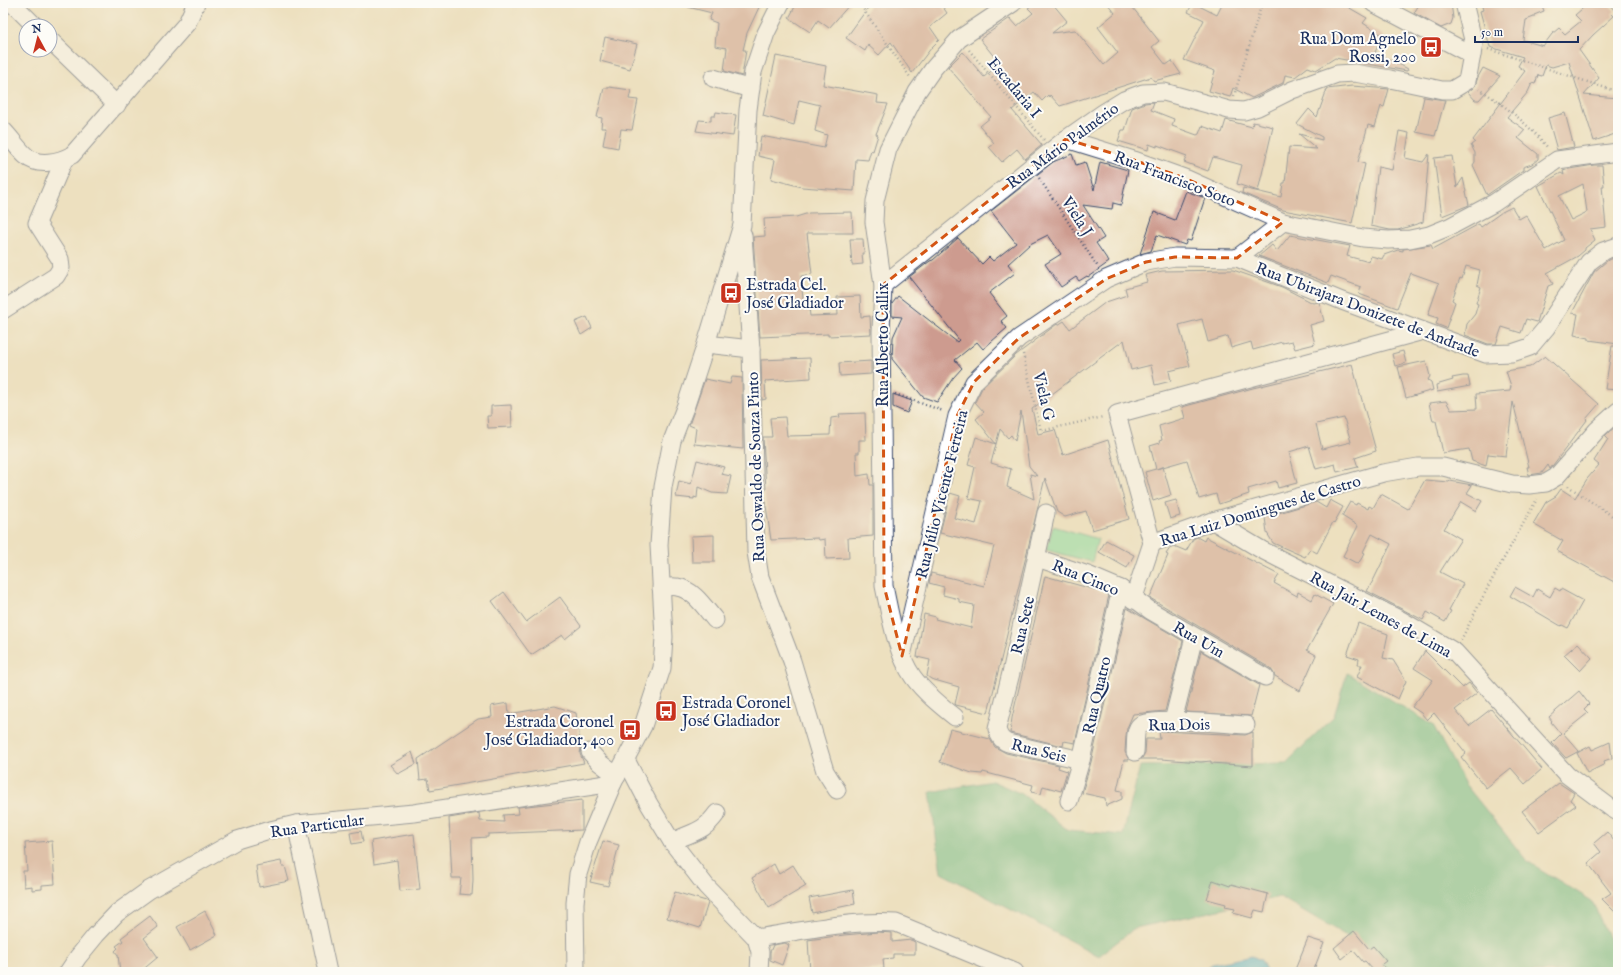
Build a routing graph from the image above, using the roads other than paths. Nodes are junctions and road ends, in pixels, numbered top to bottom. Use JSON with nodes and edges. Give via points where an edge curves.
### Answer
{"nodes":[{"id":1,"x":12,"y":3,"type":"edge"},
{"id":2,"x":196,"y":3,"type":"edge"},
{"id":3,"x":781,"y":3,"type":"edge"},
{"id":4,"x":1013,"y":3,"type":"edge"},
{"id":5,"x":1373,"y":3,"type":"edge"},
{"id":6,"x":1464,"y":3,"type":"edge"},
{"id":7,"x":27,"y":18,"type":"edge"},
{"id":8,"x":58,"y":48,"type":"edge"},
{"id":9,"x":1473,"y":50,"type":"junction"},
{"id":10,"x":713,"y":78,"type":"dead end"},
{"id":11,"x":751,"y":89,"type":"junction"},
{"id":12,"x":117,"y":105,"type":"junction"},
{"id":13,"x":3,"y":130,"type":"edge"},
{"id":14,"x":1066,"y":139,"type":"junction"},
{"id":15,"x":1618,"y":152,"type":"edge"},
{"id":16,"x":64,"y":160,"type":"junction"},
{"id":17,"x":1283,"y":222,"type":"junction"},
{"id":18,"x":742,"y":225,"type":"junction"},
{"id":19,"x":1618,"y":246,"type":"edge"},
{"id":20,"x":1237,"y":258,"type":"junction"},
{"id":21,"x":883,"y":285,"type":"junction"},
{"id":22,"x":3,"y":310,"type":"edge"},
{"id":23,"x":1423,"y":331,"type":"junction"},
{"id":24,"x":706,"y":344,"type":"junction"},
{"id":25,"x":750,"y":349,"type":"junction"},
{"id":26,"x":1618,"y":411,"type":"edge"},
{"id":27,"x":1046,"y":513,"type":"dead end"},
{"id":28,"x":1213,"y":521,"type":"junction"},
{"id":29,"x":1152,"y":543,"type":"junction"},
{"id":30,"x":1037,"y":558,"type":"junction"},
{"id":31,"x":661,"y":588,"type":"junction"},
{"id":32,"x":1127,"y":594,"type":"junction"},
{"id":33,"x":715,"y":620,"type":"dead end"},
{"id":34,"x":1194,"y":637,"type":"junction"},
{"id":35,"x":902,"y":656,"type":"junction"},
{"id":36,"x":1265,"y":677,"type":"dead end"},
{"id":37,"x":955,"y":717,"type":"dead end"},
{"id":38,"x":1173,"y":721,"type":"junction"},
{"id":39,"x":1246,"y":725,"type":"dead end"},
{"id":40,"x":999,"y":736,"type":"joint"},
{"id":41,"x":590,"y":752,"type":"dead end"},
{"id":42,"x":1135,"y":752,"type":"dead end"},
{"id":43,"x":626,"y":760,"type":"junction"},
{"id":44,"x":1081,"y":760,"type":"junction"},
{"id":45,"x":615,"y":780,"type":"junction"},
{"id":46,"x":837,"y":790,"type":"dead end"},
{"id":47,"x":1068,"y":801,"type":"dead end"},
{"id":48,"x":1618,"y":812,"type":"edge"},
{"id":49,"x":717,"y":813,"type":"dead end"},
{"id":50,"x":296,"y":824,"type":"junction"},
{"id":51,"x":672,"y":842,"type":"junction"},
{"id":52,"x":756,"y":938,"type":"junction"},
{"id":53,"x":68,"y":972,"type":"edge"},
{"id":54,"x":328,"y":972,"type":"edge"},
{"id":55,"x":576,"y":972,"type":"edge"},
{"id":56,"x":759,"y":972,"type":"edge"},
{"id":57,"x":1015,"y":972,"type":"edge"}],
"edges":[{"from":1,"to":7,"type":"street"},
{"from":2,"to":12,"type":"street","via":[[187,23]]},
{"from":3,"to":11,"type":"street","via":[[766,33],[753,72]]},
{"from":4,"to":21,"type":"street","name":"Rua Alberto Callix","via":[[959,40],[933,69],[917,92],[888,149],[875,201],[874,222]]},
{"from":5,"to":9,"type":"street"},
{"from":6,"to":9,"type":"street"},
{"from":8,"to":12,"type":"street"},
{"from":9,"to":14,"type":"street","name":"Rua Mário Palmério","via":[[1468,81],[1452,90],[1354,73],[1337,74],[1292,90],[1258,108],[1244,111],[1229,110],[1164,92],[1143,93],[1124,100]]},
{"from":10,"to":11,"type":"street"},
{"from":11,"to":18,"type":"street"},
{"from":12,"to":16,"type":"street","via":[[72,155]]},
{"from":13,"to":16,"type":"street","via":[[27,157],[46,163]]},
{"from":14,"to":17,"type":"street","name":"Rua Francisco Soto","via":[[1187,179]]},
{"from":14,"to":21,"type":"street","name":"Rua Mário Palmério"},
{"from":15,"to":17,"type":"street","via":[[1557,160],[1494,203],[1451,226],[1410,239],[1363,238]]},
{"from":16,"to":22,"type":"street","via":[[36,223],[60,259],[62,268],[56,276]]},
{"from":17,"to":20,"type":"street"},
{"from":18,"to":24,"type":"street"},
{"from":18,"to":25,"type":"street","name":"Rua Oswaldo de Souza Pinto"},
{"from":19,"to":23,"type":"street","name":"Rua Ubirajara Donizete de Andrade","via":[[1603,251],[1589,262],[1546,328],[1530,347],[1512,353],[1486,354]]},
{"from":20,"to":23,"type":"street","name":"Rua Ubirajara Donizete de Andrade"},
{"from":20,"to":35,"type":"street","name":"Rua Júlio Vicente Ferreira","via":[[1175,257],[1146,262],[1106,279],[1019,338],[974,382],[957,416]]},
{"from":21,"to":35,"type":"street","name":"Rua Alberto Callix","via":[[880,332],[884,586]]},
{"from":23,"to":29,"type":"street","name":"Rua Luiz Domingues de Castro","via":[[1117,414]]},
{"from":24,"to":25,"type":"street"},
{"from":24,"to":31,"type":"street","via":[[669,456],[659,545]]},
{"from":25,"to":46,"type":"street","name":"Rua Oswaldo de Souza Pinto","via":[[756,552],[760,577],[792,662],[824,771]]},
{"from":26,"to":28,"type":"street","name":"Rua Luiz Domingues de Castro","via":[[1596,430],[1551,480],[1529,485],[1512,484],[1443,467],[1418,467],[1383,473]]},
{"from":27,"to":30,"type":"street","name":"Rua Sete"},
{"from":28,"to":29,"type":"street","name":"Rua Luiz Domingues de Castro"},
{"from":28,"to":48,"type":"street","name":"Rua Jair Lemes de Lima","via":[[1262,550],[1401,620],[1455,652],[1567,775]]},
{"from":29,"to":32,"type":"street","name":"Rua Quatro"},
{"from":30,"to":32,"type":"street","name":"Rua Cinco","via":[[1088,575]]},
{"from":30,"to":40,"type":"street","name":"Rua Sete","via":[[997,722]]},
{"from":31,"to":33,"type":"street","via":[[684,589],[692,594]]},
{"from":31,"to":43,"type":"street","via":[[664,637],[662,668],[643,726]]},
{"from":32,"to":34,"type":"street","name":"Rua Um"},
{"from":32,"to":44,"type":"street","name":"Rua Quatro"},
{"from":34,"to":36,"type":"street","name":"Rua Um"},
{"from":34,"to":38,"type":"street"},
{"from":35,"to":37,"type":"street","name":"Rua Alberto Callix","via":[[912,676],[925,691]]},
{"from":38,"to":39,"type":"street","name":"Rua Dois"},
{"from":38,"to":42,"type":"street","name":"Rua Dois","via":[[1141,724],[1137,729]]},
{"from":40,"to":44,"type":"street","name":"Rua Seis","via":[[1008,743]]},
{"from":41,"to":45,"type":"street"},
{"from":43,"to":45,"type":"street"},
{"from":43,"to":51,"type":"street"},
{"from":44,"to":47,"type":"street","name":"Rua Quatro"},
{"from":45,"to":50,"type":"street","name":"Rua Particular","via":[[414,813]]},
{"from":45,"to":55,"type":"street","via":[[588,842],[578,874],[574,903]]},
{"from":49,"to":51,"type":"street","via":[[708,825],[698,832]]},
{"from":50,"to":53,"type":"street","name":"Rua Particular","via":[[237,840],[149,890],[118,913],[96,935]]},
{"from":50,"to":54,"type":"street"},
{"from":51,"to":52,"type":"street","via":[[706,886]]},
{"from":52,"to":56,"type":"street","via":[[760,952]]},
{"from":52,"to":57,"type":"street","via":[[854,924],[896,922]]}]}
